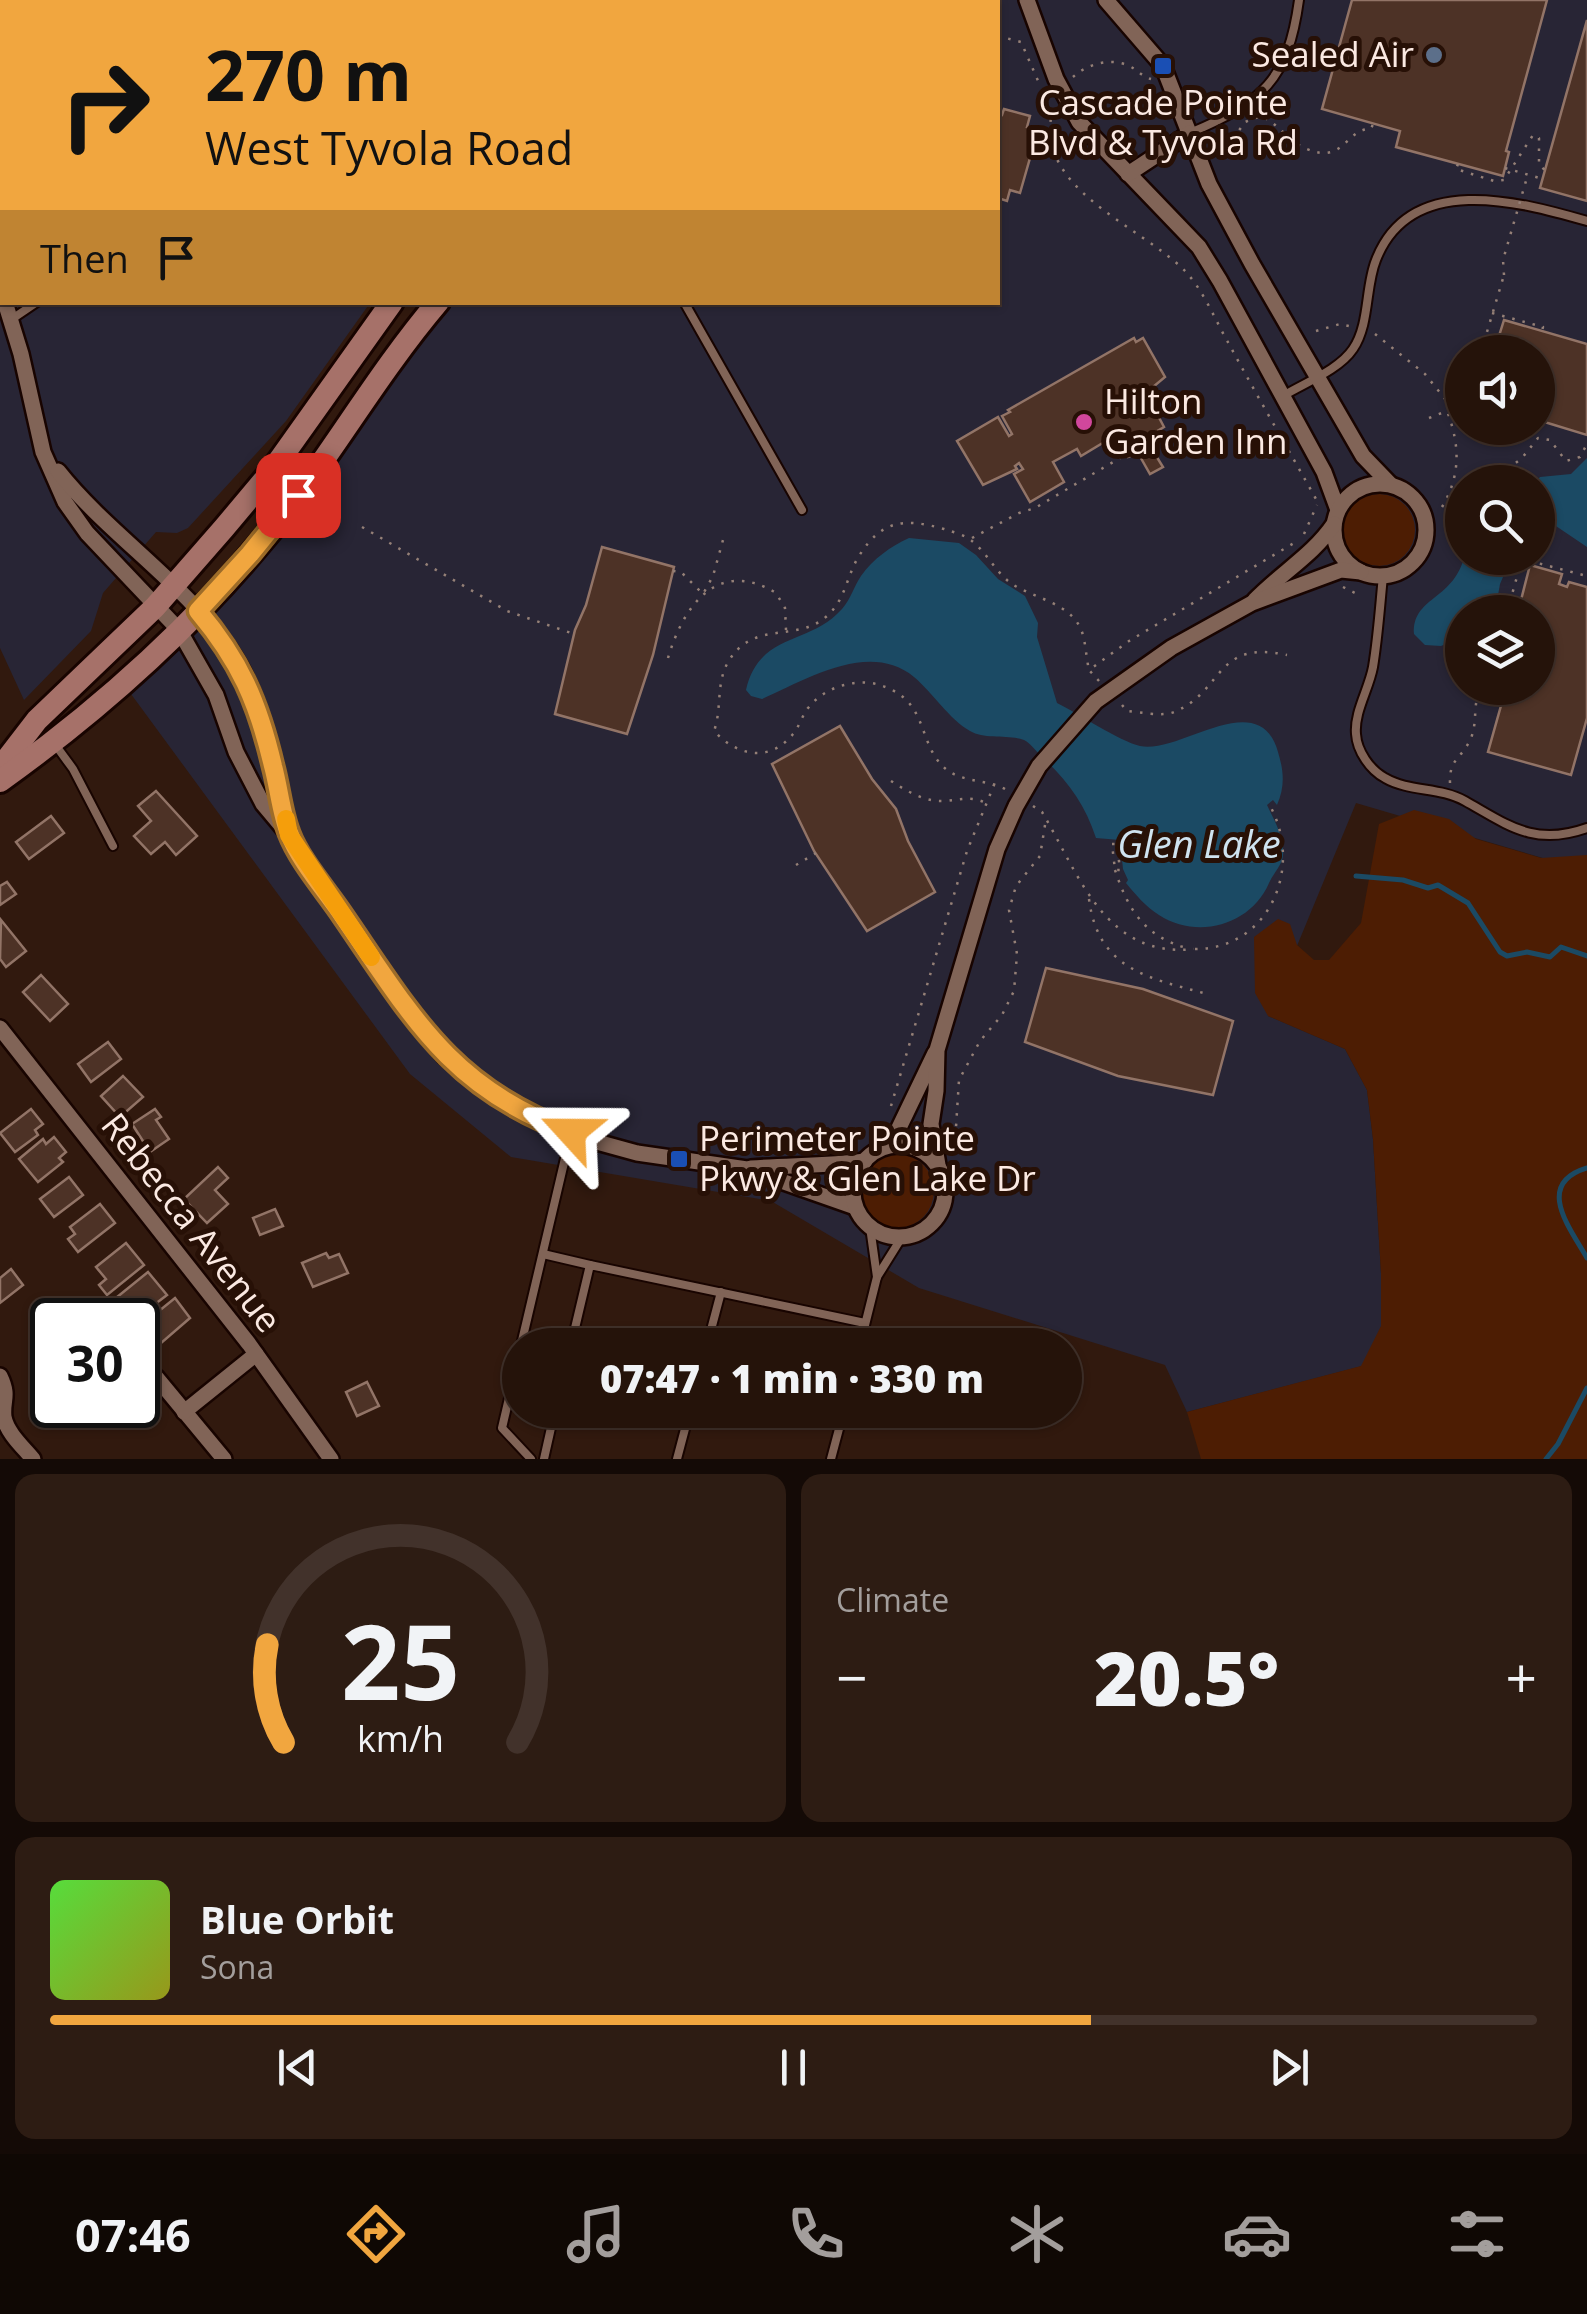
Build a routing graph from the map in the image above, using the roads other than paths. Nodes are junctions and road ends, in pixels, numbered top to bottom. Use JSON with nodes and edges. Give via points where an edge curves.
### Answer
{"nodes":[{"id":1,"x":1027,"y":0,"type":"edge"},
{"id":2,"x":1106,"y":0,"type":"edge"},
{"id":3,"x":1299,"y":0,"type":"edge"},
{"id":4,"x":1190,"y":133,"type":"junction"},
{"id":5,"x":1128,"y":174,"type":"junction"},
{"id":6,"x":1587,"y":221,"type":"edge"},
{"id":7,"x":7,"y":305,"type":"edge"},
{"id":8,"x":33,"y":305,"type":"edge"},
{"id":9,"x":390,"y":305,"type":"edge"},
{"id":10,"x":436,"y":305,"type":"edge"},
{"id":11,"x":686,"y":305,"type":"edge"},
{"id":12,"x":12,"y":319,"type":"junction"},
{"id":13,"x":1317,"y":376,"type":"junction"},
{"id":14,"x":1282,"y":396,"type":"junction"},
{"id":15,"x":43,"y":452,"type":"junction"},
{"id":16,"x":1390,"y":484,"type":"junction"},
{"id":17,"x":802,"y":510,"type":"dead end"},
{"id":18,"x":1336,"y":517,"type":"junction"},
{"id":19,"x":1361,"y":572,"type":"junction"},
{"id":20,"x":1384,"y":576,"type":"junction"},
{"id":21,"x":173,"y":587,"type":"junction"},
{"id":22,"x":1252,"y":603,"type":"junction"},
{"id":23,"x":154,"y":607,"type":"junction"},
{"id":24,"x":198,"y":611,"type":"junction"},
{"id":25,"x":179,"y":630,"type":"junction"},
{"id":26,"x":54,"y":743,"type":"junction"},
{"id":27,"x":0,"y":768,"type":"edge"},
{"id":28,"x":0,"y":782,"type":"edge"},
{"id":29,"x":1587,"y":828,"type":"edge"},
{"id":30,"x":289,"y":835,"type":"junction"},
{"id":31,"x":113,"y":846,"type":"dead end"},
{"id":32,"x":0,"y":1028,"type":"edge"},
{"id":33,"x":937,"y":1050,"type":"junction"},
{"id":34,"x":571,"y":1132,"type":"junction"},
{"id":35,"x":883,"y":1148,"type":"junction"},
{"id":36,"x":864,"y":1160,"type":"junction"},
{"id":37,"x":938,"y":1165,"type":"junction"},
{"id":38,"x":747,"y":1169,"type":"junction"},
{"id":39,"x":856,"y":1207,"type":"junction"},
{"id":40,"x":870,"y":1227,"type":"junction"},
{"id":41,"x":902,"y":1237,"type":"junction"},
{"id":42,"x":542,"y":1254,"type":"junction"},
{"id":43,"x":590,"y":1265,"type":"junction"},
{"id":44,"x":877,"y":1277,"type":"junction"},
{"id":45,"x":721,"y":1292,"type":"junction"},
{"id":46,"x":866,"y":1323,"type":"junction"},
{"id":47,"x":525,"y":1328,"type":"edge"},
{"id":48,"x":575,"y":1328,"type":"edge"},
{"id":49,"x":711,"y":1328,"type":"edge"},
{"id":50,"x":865,"y":1328,"type":"edge"},
{"id":51,"x":256,"y":1354,"type":"junction"},
{"id":52,"x":0,"y":1376,"type":"edge"},
{"id":53,"x":160,"y":1382,"type":"edge"},
{"id":54,"x":184,"y":1412,"type":"junction"},
{"id":55,"x":2,"y":1414,"type":"edge"},
{"id":56,"x":502,"y":1428,"type":"edge"},
{"id":57,"x":552,"y":1428,"type":"edge"},
{"id":58,"x":685,"y":1428,"type":"edge"},
{"id":59,"x":839,"y":1428,"type":"edge"},
{"id":60,"x":33,"y":1459,"type":"edge"},
{"id":61,"x":224,"y":1459,"type":"edge"},
{"id":62,"x":330,"y":1459,"type":"edge"},
{"id":63,"x":531,"y":1459,"type":"edge"},
{"id":64,"x":544,"y":1459,"type":"edge"},
{"id":65,"x":677,"y":1459,"type":"edge"},
{"id":66,"x":831,"y":1459,"type":"edge"}],
"edges":[{"from":1,"to":5,"type":"street","via":[[1080,122]]},
{"from":2,"to":4,"type":"street","via":[[1151,49]]},
{"from":3,"to":4,"type":"lane","via":[[1288,54],[1270,84]]},
{"from":4,"to":5,"type":"street"},
{"from":4,"to":13,"type":"street","via":[[1209,184]]},
{"from":5,"to":14,"type":"street","via":[[1198,247]]},
{"from":6,"to":13,"type":"lane","via":[[1500,201],[1451,200],[1419,211],[1382,247],[1349,355]]},
{"from":7,"to":12,"type":"street"},
{"from":8,"to":12,"type":"lane"},
{"from":9,"to":21,"type":"main road","via":[[270,472]]},
{"from":10,"to":24,"type":"main road","via":[[298,495]]},
{"from":11,"to":17,"type":"lane"},
{"from":12,"to":15,"type":"street"},
{"from":13,"to":14,"type":"lane"},
{"from":13,"to":16,"type":"street","via":[[1364,456]]},
{"from":14,"to":18,"type":"street","via":[[1324,472]]},
{"from":15,"to":21,"type":"street","via":[[97,517]]},
{"from":15,"to":23,"type":"street","via":[[76,518]]},
{"from":16,"to":18,"type":"street","via":[[1358,489]]},
{"from":16,"to":20,"type":"street","via":[[1417,501],[1427,531],[1415,561]]},
{"from":18,"to":19,"type":"street","via":[[1340,552]]},
{"from":18,"to":22,"type":"street","via":[[1306,558]]},
{"from":19,"to":20,"type":"street"},
{"from":19,"to":22,"type":"street","via":[[1341,570]]},
{"from":20,"to":29,"type":"lane","via":[[1373,668],[1357,721],[1358,746],[1378,774],[1450,795],[1510,828],[1558,834]]},
{"from":21,"to":23,"type":"main road"},
{"from":21,"to":24,"type":"street"},
{"from":22,"to":33,"type":"street","via":[[1096,700],[1050,752],[1021,796],[992,863]]},
{"from":23,"to":25,"type":"street"},
{"from":23,"to":27,"type":"main road","via":[[37,720]]},
{"from":24,"to":25,"type":"main road"},
{"from":24,"to":30,"type":"street","via":[[250,686]]},
{"from":25,"to":26,"type":"main road"},
{"from":25,"to":30,"type":"street","via":[[216,695],[251,784]]},
{"from":26,"to":28,"type":"main road"},
{"from":26,"to":31,"type":"lane"},
{"from":30,"to":34,"type":"street","via":[[445,1056],[516,1108]]},
{"from":32,"to":51,"type":"street","name":"Rebecca Avenue"},
{"from":33,"to":35,"type":"street"},
{"from":33,"to":37,"type":"street","via":[[930,1118]]},
{"from":34,"to":38,"type":"street","via":[[637,1153]]},
{"from":34,"to":42,"type":"lane"},
{"from":35,"to":36,"type":"street"},
{"from":35,"to":37,"type":"street","via":[[912,1146]]},
{"from":36,"to":38,"type":"street"},
{"from":36,"to":39,"type":"street","via":[[854,1178]]},
{"from":37,"to":41,"type":"street","via":[[944,1180],[941,1212],[918,1233]]},
{"from":38,"to":39,"type":"street"},
{"from":39,"to":40,"type":"street"},
{"from":40,"to":41,"type":"street"},
{"from":40,"to":44,"type":"lane"},
{"from":41,"to":44,"type":"lane"},
{"from":42,"to":43,"type":"lane"},
{"from":42,"to":47,"type":"lane"},
{"from":43,"to":45,"type":"lane"},
{"from":43,"to":48,"type":"lane"},
{"from":44,"to":46,"type":"lane"},
{"from":45,"to":46,"type":"lane"},
{"from":45,"to":49,"type":"lane"},
{"from":46,"to":50,"type":"lane"},
{"from":51,"to":54,"type":"street"},
{"from":51,"to":62,"type":"street","name":"Rebecca Avenue"},
{"from":52,"to":55,"type":"street","via":[[7,1401]]},
{"from":53,"to":54,"type":"street"},
{"from":54,"to":61,"type":"street"},
{"from":55,"to":60,"type":"street"},
{"from":56,"to":63,"type":"lane"},
{"from":57,"to":64,"type":"lane"},
{"from":58,"to":65,"type":"lane"},
{"from":59,"to":66,"type":"lane"}]}
